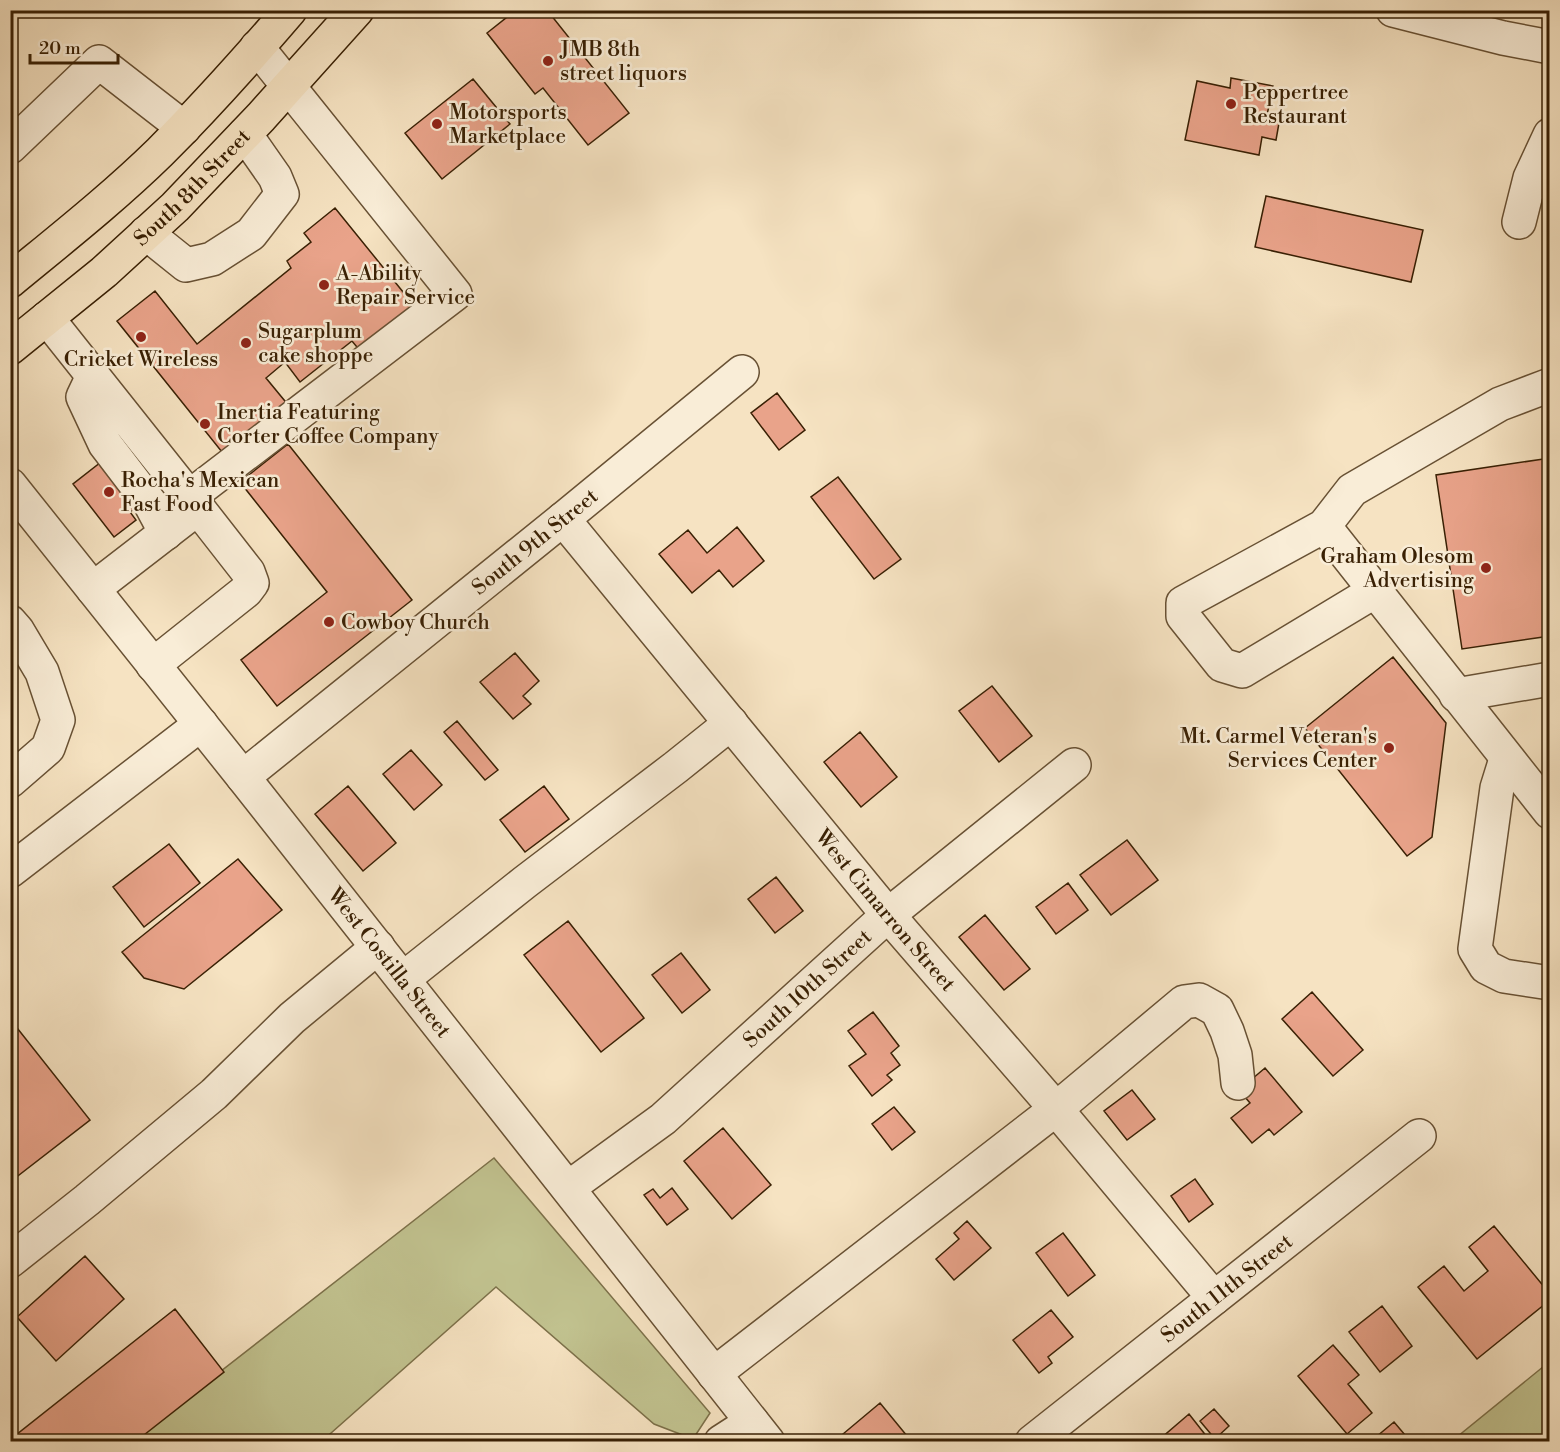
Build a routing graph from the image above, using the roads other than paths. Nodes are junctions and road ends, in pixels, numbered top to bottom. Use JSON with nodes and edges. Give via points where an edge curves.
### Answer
{"nodes":[{"id":1,"x":290,"y":10,"type":"edge"},
{"id":2,"x":357,"y":10,"type":"edge"},
{"id":3,"x":1393,"y":10,"type":"edge"},
{"id":4,"x":258,"y":47,"type":"junction"},
{"id":5,"x":1550,"y":47,"type":"edge"},
{"id":6,"x":290,"y":86,"type":"junction"},
{"id":7,"x":184,"y":128,"type":"junction"},
{"id":8,"x":244,"y":134,"type":"junction"},
{"id":9,"x":1550,"y":135,"type":"edge"},
{"id":10,"x":10,"y":147,"type":"edge"},
{"id":11,"x":1519,"y":222,"type":"dead end"},
{"id":12,"x":147,"y":233,"type":"junction"},
{"id":13,"x":10,"y":281,"type":"edge"},
{"id":14,"x":47,"y":318,"type":"junction"},
{"id":15,"x":10,"y":348,"type":"edge"},
{"id":16,"x":742,"y":372,"type":"dead end"},
{"id":17,"x":93,"y":376,"type":"junction"},
{"id":18,"x":1550,"y":385,"type":"edge"},
{"id":19,"x":10,"y":485,"type":"edge"},
{"id":20,"x":193,"y":502,"type":"junction"},
{"id":21,"x":563,"y":519,"type":"junction"},
{"id":22,"x":1324,"y":526,"type":"junction"},
{"id":23,"x":166,"y":533,"type":"junction"},
{"id":24,"x":93,"y":589,"type":"junction"},
{"id":25,"x":1375,"y":591,"type":"junction"},
{"id":26,"x":10,"y":622,"type":"edge"},
{"id":27,"x":10,"y":663,"type":"edge"},
{"id":28,"x":153,"y":665,"type":"junction"},
{"id":29,"x":1550,"y":679,"type":"edge"},
{"id":30,"x":1456,"y":694,"type":"junction"},
{"id":31,"x":201,"y":723,"type":"junction"},
{"id":32,"x":731,"y":723,"type":"junction"},
{"id":33,"x":1074,"y":765,"type":"dead end"},
{"id":34,"x":1525,"y":768,"type":"edge"},
{"id":35,"x":10,"y":770,"type":"edge"},
{"id":36,"x":243,"y":777,"type":"junction"},
{"id":37,"x":10,"y":781,"type":"edge"},
{"id":38,"x":1550,"y":812,"type":"edge"},
{"id":39,"x":10,"y":871,"type":"edge"},
{"id":40,"x":888,"y":915,"type":"junction"},
{"id":41,"x":378,"y":947,"type":"junction"},
{"id":42,"x":403,"y":979,"type":"junction"},
{"id":43,"x":1550,"y":983,"type":"edge"},
{"id":44,"x":1239,"y":1083,"type":"dead end"},
{"id":45,"x":1056,"y":1109,"type":"junction"},
{"id":46,"x":1419,"y":1136,"type":"dead end"},
{"id":47,"x":568,"y":1188,"type":"junction"},
{"id":48,"x":10,"y":1261,"type":"edge"},
{"id":49,"x":1214,"y":1298,"type":"junction"},
{"id":50,"x":714,"y":1374,"type":"junction"},
{"id":51,"x":760,"y":1432,"type":"edge"},
{"id":52,"x":721,"y":1442,"type":"edge"},
{"id":53,"x":1032,"y":1442,"type":"edge"}],
"edges":[{"from":1,"to":4,"type":"main road"},
{"from":2,"to":6,"type":"main road","name":"South 8th Street"},
{"from":3,"to":5,"type":"street"},
{"from":4,"to":6,"type":"street"},
{"from":4,"to":7,"type":"main road"},
{"from":6,"to":8,"type":"main road","name":"South 8th Street"},
{"from":6,"to":20,"type":"street","via":[[455,294]]},
{"from":7,"to":10,"type":"street","via":[[99,62]]},
{"from":7,"to":13,"type":"main road","via":[[117,191]]},
{"from":8,"to":12,"type":"main road","name":"South 8th Street"},
{"from":8,"to":12,"type":"street","via":[[275,177],[282,194],[251,234],[212,259],[186,265]]},
{"from":9,"to":11,"type":"street","via":[[1530,178]]},
{"from":12,"to":14,"type":"main road","name":"South 8th Street"},
{"from":14,"to":15,"type":"main road","name":"South 8th Street"},
{"from":14,"to":17,"type":"street"},
{"from":16,"to":21,"type":"street","name":"South 9th Street"},
{"from":17,"to":20,"type":"street"},
{"from":17,"to":23,"type":"street","via":[[83,397],[100,435],[150,503]]},
{"from":18,"to":22,"type":"street","via":[[1500,404],[1352,490]]},
{"from":19,"to":24,"type":"street","name":"West Costilla Street"},
{"from":20,"to":23,"type":"street"},
{"from":20,"to":28,"type":"street","via":[[248,572],[252,583]]},
{"from":21,"to":32,"type":"street","name":"West Cimarron Street"},
{"from":21,"to":36,"type":"street","name":"South 9th Street"},
{"from":22,"to":25,"type":"street"},
{"from":22,"to":25,"type":"street","via":[[1183,603],[1183,616],[1222,665],[1242,670]]},
{"from":23,"to":24,"type":"street"},
{"from":24,"to":28,"type":"street","name":"West Costilla Street"},
{"from":25,"to":30,"type":"street"},
{"from":26,"to":37,"type":"street","via":[[42,672],[58,720],[48,748]]},
{"from":27,"to":35,"type":"street","via":[[44,708],[38,744]]},
{"from":28,"to":31,"type":"street","name":"West Costilla Street"},
{"from":29,"to":30,"type":"street"},
{"from":30,"to":34,"type":"street"},
{"from":31,"to":36,"type":"street","name":"West Costilla Street"},
{"from":31,"to":39,"type":"street"},
{"from":32,"to":40,"type":"street","name":"West Cimarron Street"},
{"from":32,"to":42,"type":"street"},
{"from":33,"to":40,"type":"street","name":"South 10th Street"},
{"from":34,"to":38,"type":"street"},
{"from":34,"to":43,"type":"street","via":[[1497,788],[1475,949],[1486,967],[1504,976]]},
{"from":36,"to":41,"type":"street","name":"West Costilla Street"},
{"from":40,"to":45,"type":"street","name":"West Cimarron Street"},
{"from":40,"to":47,"type":"street","name":"South 10th Street","via":[[663,1119]]},
{"from":41,"to":42,"type":"street","name":"West Costilla Street"},
{"from":41,"to":48,"type":"street","via":[[292,1018],[214,1094]]},
{"from":42,"to":47,"type":"street","name":"West Costilla Street"},
{"from":44,"to":45,"type":"street","via":[[1235,1055],[1217,1010],[1199,1000],[1184,1002]]},
{"from":45,"to":49,"type":"street","name":"West Cimarron Street"},
{"from":45,"to":50,"type":"street"},
{"from":46,"to":49,"type":"street","name":"South 11th Street"},
{"from":47,"to":50,"type":"street","name":"West Costilla Street"},
{"from":49,"to":53,"type":"street","name":"South 11th Street"},
{"from":50,"to":51,"type":"street","name":"West Costilla Street"},
{"from":51,"to":52,"type":"street"}]}
